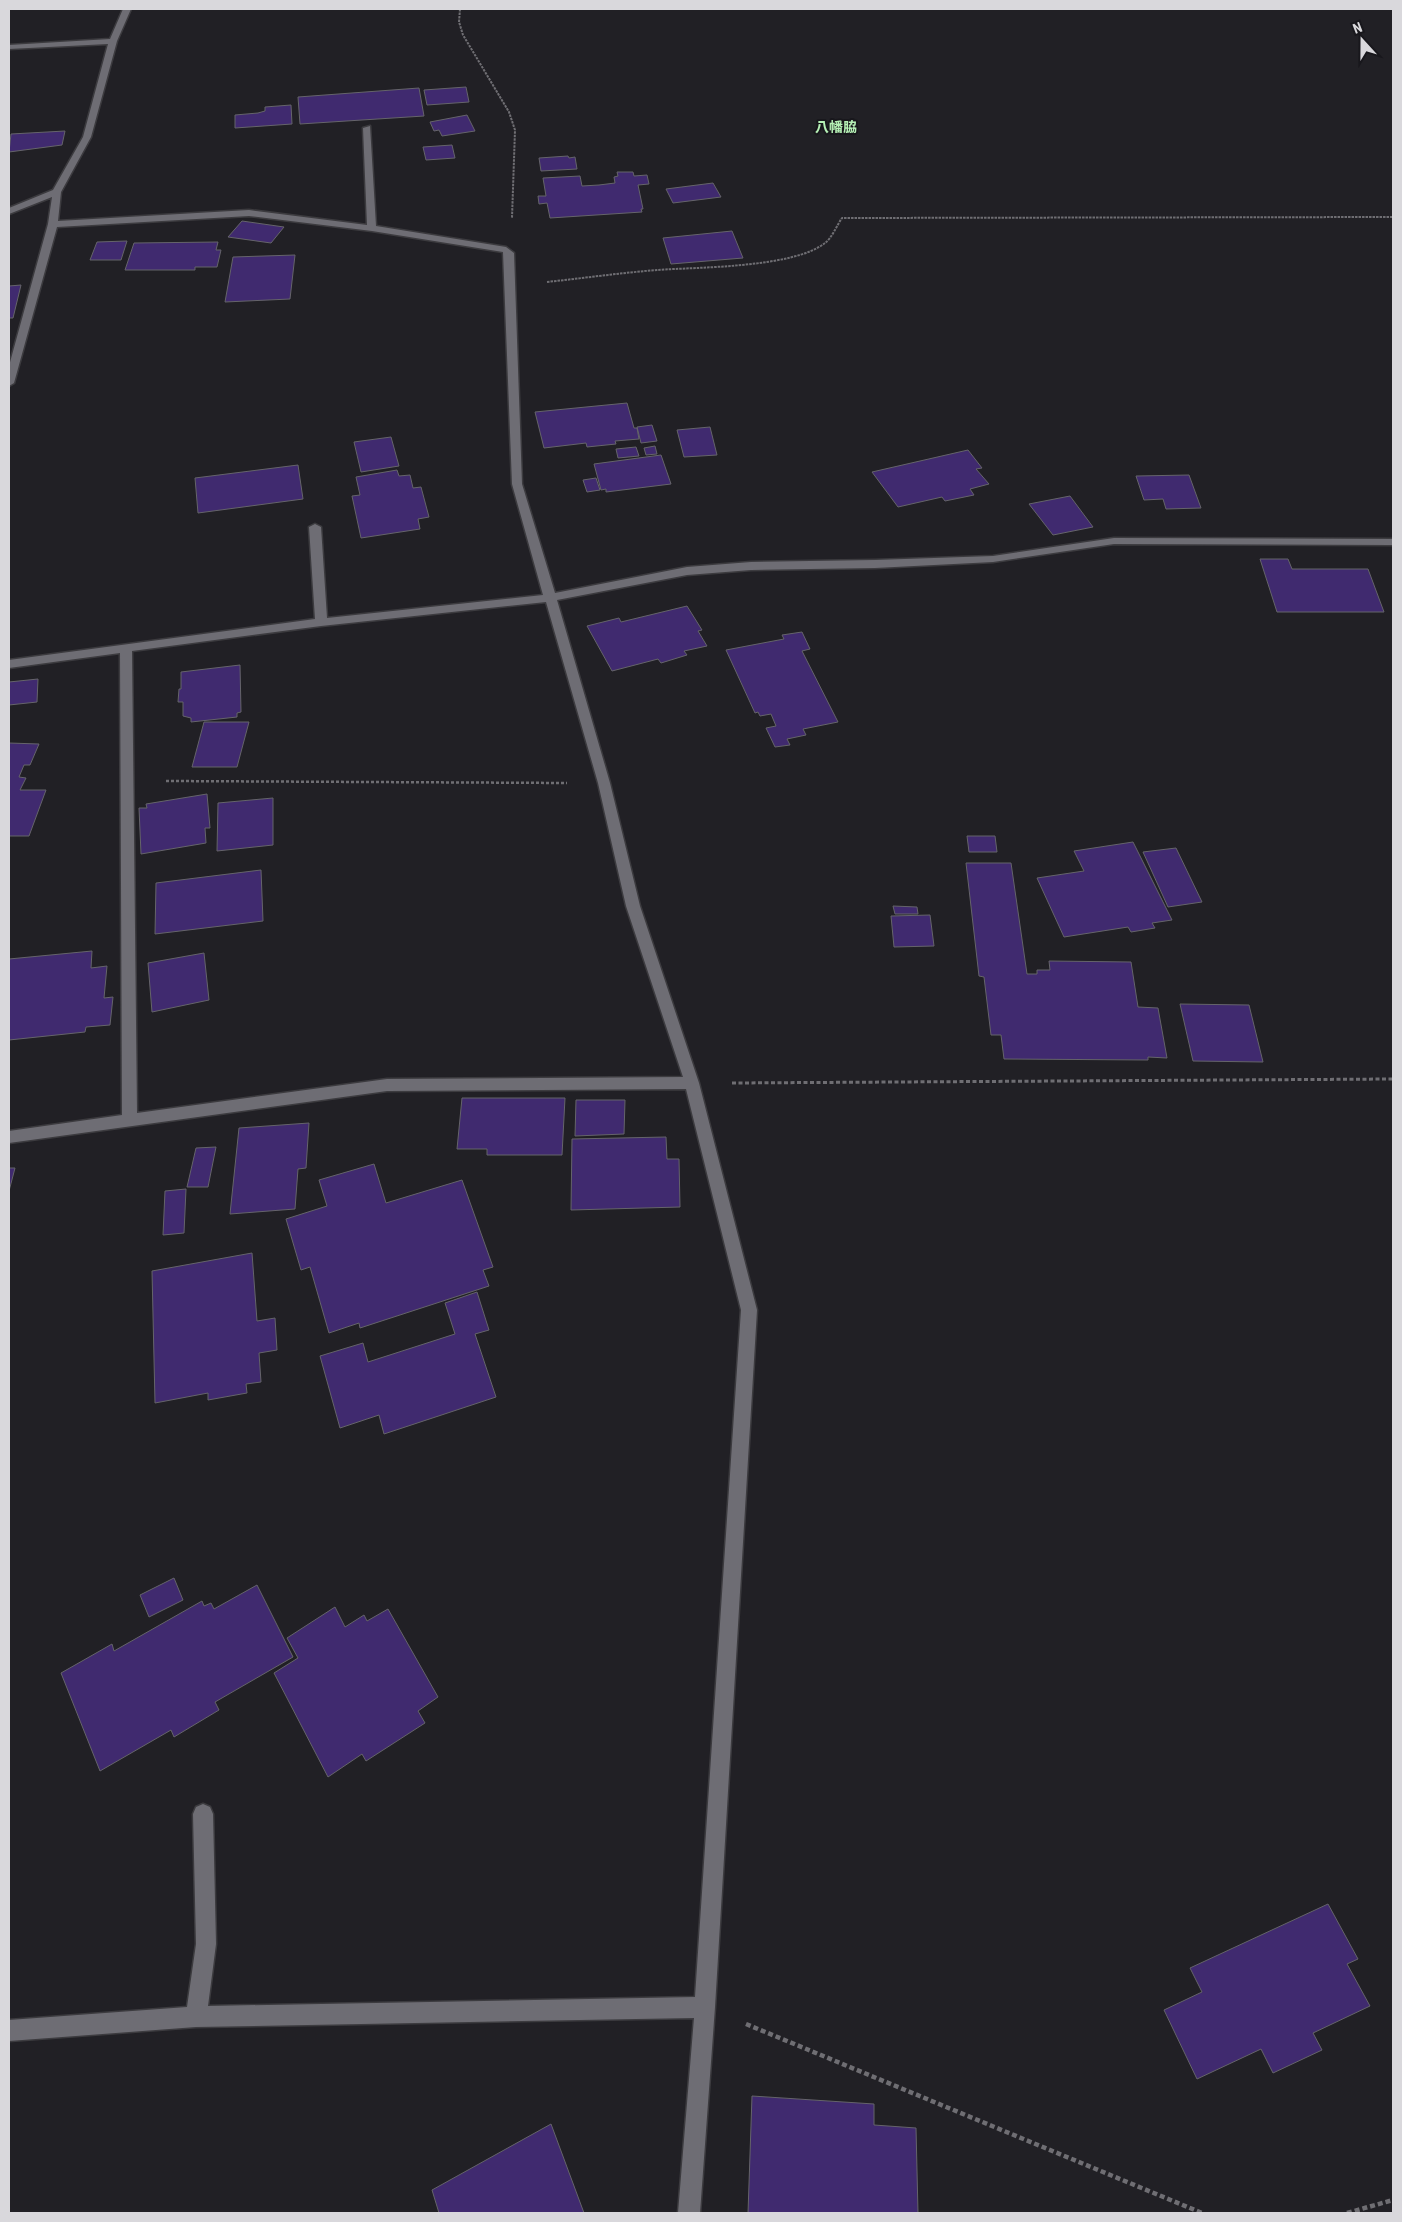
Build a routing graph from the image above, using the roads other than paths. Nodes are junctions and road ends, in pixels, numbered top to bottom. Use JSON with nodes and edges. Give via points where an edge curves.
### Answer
{"nodes":[{"id":1,"x":127,"y":9,"type":"edge"},
{"id":2,"x":113,"y":41,"type":"junction"},
{"id":3,"x":9,"y":46,"type":"edge"},
{"id":4,"x":368,"y":128,"type":"dead end"},
{"id":5,"x":57,"y":192,"type":"junction"},
{"id":6,"x":9,"y":211,"type":"edge"},
{"id":7,"x":53,"y":224,"type":"junction"},
{"id":8,"x":372,"y":228,"type":"junction"},
{"id":9,"x":9,"y":383,"type":"edge"},
{"id":10,"x":315,"y":527,"type":"dead end"},
{"id":11,"x":1393,"y":542,"type":"edge"},
{"id":12,"x":549,"y":598,"type":"junction"},
{"id":13,"x":321,"y":622,"type":"junction"},
{"id":14,"x":126,"y":649,"type":"junction"},
{"id":15,"x":9,"y":664,"type":"edge"},
{"id":16,"x":692,"y":1084,"type":"junction"},
{"id":17,"x":130,"y":1120,"type":"junction"},
{"id":18,"x":9,"y":1137,"type":"edge"},
{"id":19,"x":203,"y":1814,"type":"dead end"},
{"id":20,"x":705,"y":2007,"type":"junction"},
{"id":21,"x":196,"y":2017,"type":"junction"},
{"id":22,"x":9,"y":2031,"type":"edge"},
{"id":23,"x":689,"y":2213,"type":"edge"}],
"edges":[{"from":1,"to":2,"type":"street"},
{"from":2,"to":3,"type":"street"},
{"from":2,"to":5,"type":"street","via":[[87,137]]},
{"from":4,"to":8,"type":"street"},
{"from":5,"to":6,"type":"street"},
{"from":5,"to":7,"type":"street"},
{"from":7,"to":8,"type":"street","via":[[249,213]]},
{"from":7,"to":9,"type":"street"},
{"from":8,"to":12,"type":"street","via":[[509,253],[517,484]]},
{"from":10,"to":13,"type":"street"},
{"from":11,"to":12,"type":"street","via":[[1114,541],[992,559],[687,571]]},
{"from":12,"to":13,"type":"street"},
{"from":12,"to":16,"type":"street","via":[[604,783],[633,906]]},
{"from":13,"to":14,"type":"street"},
{"from":14,"to":15,"type":"street"},
{"from":14,"to":17,"type":"street"},
{"from":16,"to":17,"type":"street","via":[[387,1085]]},
{"from":16,"to":20,"type":"street","via":[[748,1310]]},
{"from":17,"to":18,"type":"street"},
{"from":19,"to":21,"type":"street","via":[[206,1944]]},
{"from":20,"to":21,"type":"street"},
{"from":20,"to":23,"type":"street"},
{"from":21,"to":22,"type":"street"}]}
